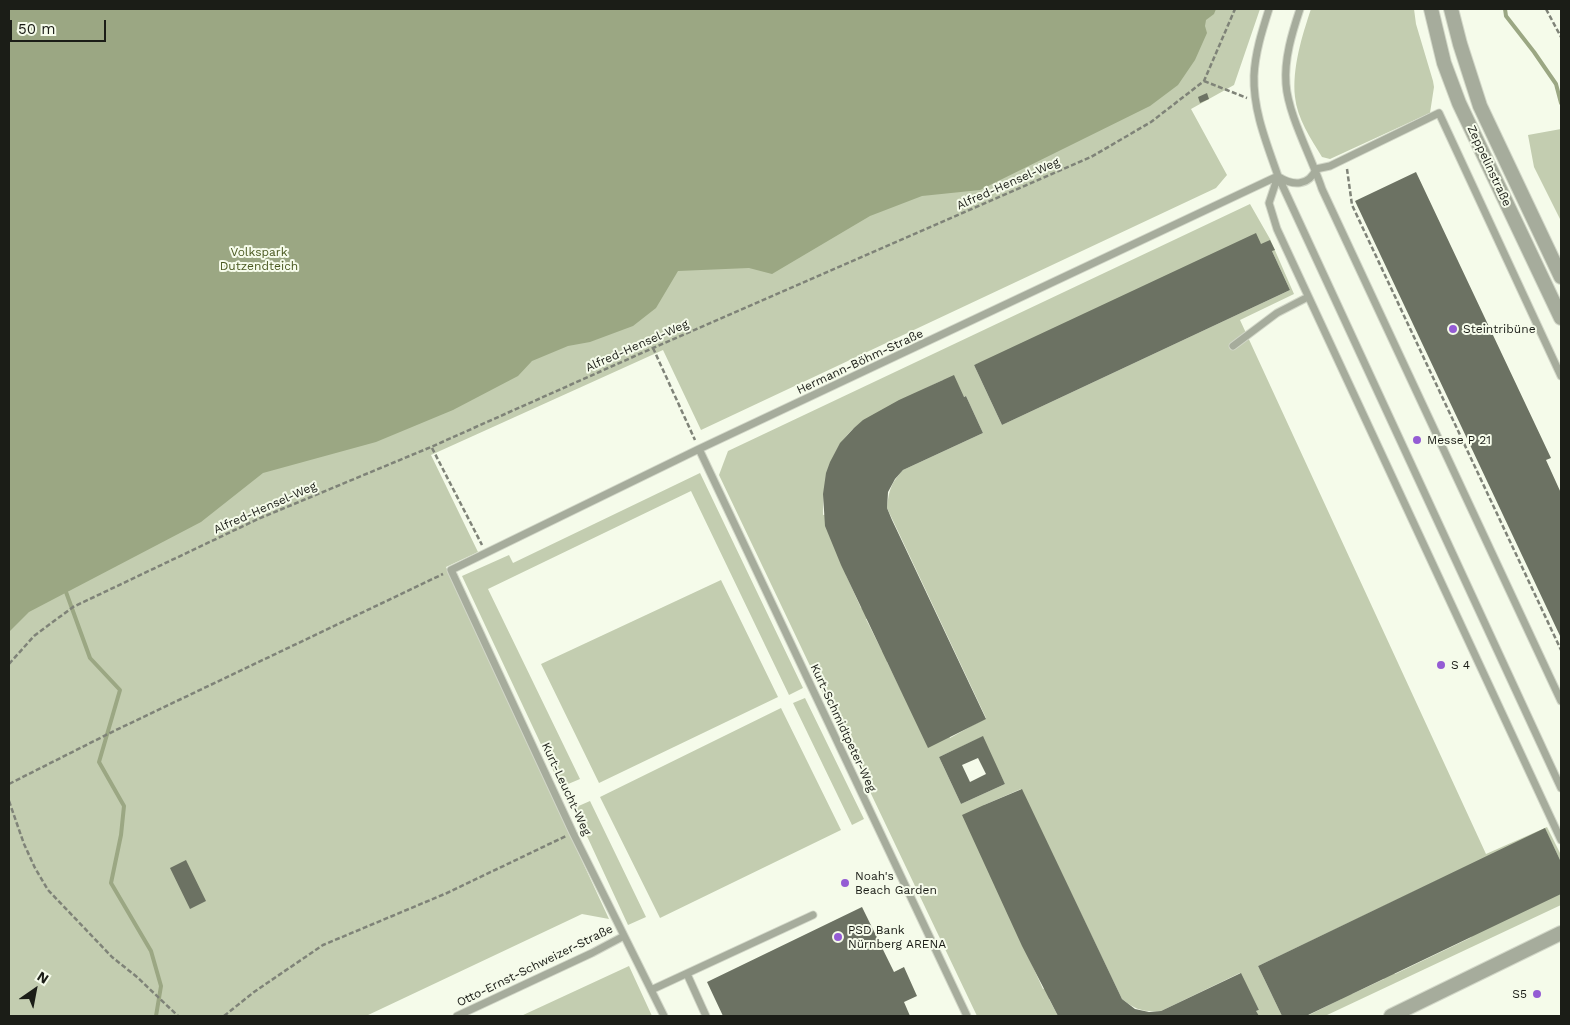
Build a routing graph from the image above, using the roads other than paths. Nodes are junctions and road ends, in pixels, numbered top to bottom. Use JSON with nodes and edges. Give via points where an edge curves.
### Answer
{"nodes":[{"id":1,"x":1269,"y":9,"type":"edge"},
{"id":2,"x":1300,"y":9,"type":"edge"},
{"id":3,"x":1431,"y":9,"type":"edge"},
{"id":4,"x":1452,"y":9,"type":"edge"},
{"id":5,"x":1316,"y":169,"type":"junction"},
{"id":6,"x":1278,"y":176,"type":"junction"},
{"id":7,"x":1561,"y":277,"type":"edge"},
{"id":8,"x":1308,"y":297,"type":"junction"},
{"id":9,"x":1561,"y":318,"type":"edge"},
{"id":10,"x":1233,"y":346,"type":"dead end"},
{"id":11,"x":1561,"y":376,"type":"edge"},
{"id":12,"x":699,"y":449,"type":"junction"},
{"id":13,"x":451,"y":570,"type":"joint"},
{"id":14,"x":1561,"y":701,"type":"edge"},
{"id":15,"x":1561,"y":788,"type":"edge"},
{"id":16,"x":1561,"y":840,"type":"edge"},
{"id":17,"x":813,"y":915,"type":"dead end"},
{"id":18,"x":1561,"y":933,"type":"edge"},
{"id":19,"x":624,"y":936,"type":"junction"},
{"id":20,"x":687,"y":974,"type":"junction"},
{"id":21,"x":651,"y":990,"type":"junction"},
{"id":22,"x":457,"y":1016,"type":"edge"},
{"id":23,"x":664,"y":1016,"type":"edge"},
{"id":24,"x":706,"y":1016,"type":"edge"},
{"id":25,"x":968,"y":1016,"type":"edge"},
{"id":26,"x":1391,"y":1016,"type":"edge"}],
"edges":[{"from":1,"to":6,"type":"lane","via":[[1255,67],[1256,101]]},
{"from":2,"to":5,"type":"lane","via":[[1288,51],[1286,83],[1294,114]]},
{"from":3,"to":9,"type":"street","name":"Zeppelinstraße","via":[[1444,63],[1459,103]]},
{"from":4,"to":7,"type":"street","name":"Zeppelinstraße","via":[[1480,106]]},
{"from":5,"to":6,"type":"lane","via":[[1309,180],[1301,183]]},
{"from":5,"to":11,"type":"lane","via":[[1330,166],[1440,113]]},
{"from":5,"to":14,"type":"lane","via":[[1326,198]]},
{"from":6,"to":8,"type":"lane","via":[[1269,203],[1277,229]]},
{"from":6,"to":12,"type":"lane","name":"Hermann-Böhm-Straße"},
{"from":6,"to":15,"type":"lane"},
{"from":8,"to":10,"type":"lane","via":[[1277,313]]},
{"from":8,"to":16,"type":"lane"},
{"from":12,"to":13,"type":"lane","name":"Hermann-Böhm-Straße"},
{"from":12,"to":25,"type":"lane","name":"Kurt-Schmidtpeter-Weg"},
{"from":13,"to":19,"type":"lane","name":"Kurt-Leucht-Weg"},
{"from":17,"to":20,"type":"lane"},
{"from":18,"to":26,"type":"street"},
{"from":19,"to":21,"type":"lane","name":"Kurt-Leucht-Weg"},
{"from":19,"to":22,"type":"lane","name":"Otto-Ernst-Schweizer-Straße"},
{"from":20,"to":21,"type":"lane"},
{"from":20,"to":24,"type":"lane"},
{"from":21,"to":23,"type":"lane","name":"Kurt-Leucht-Weg"}]}
